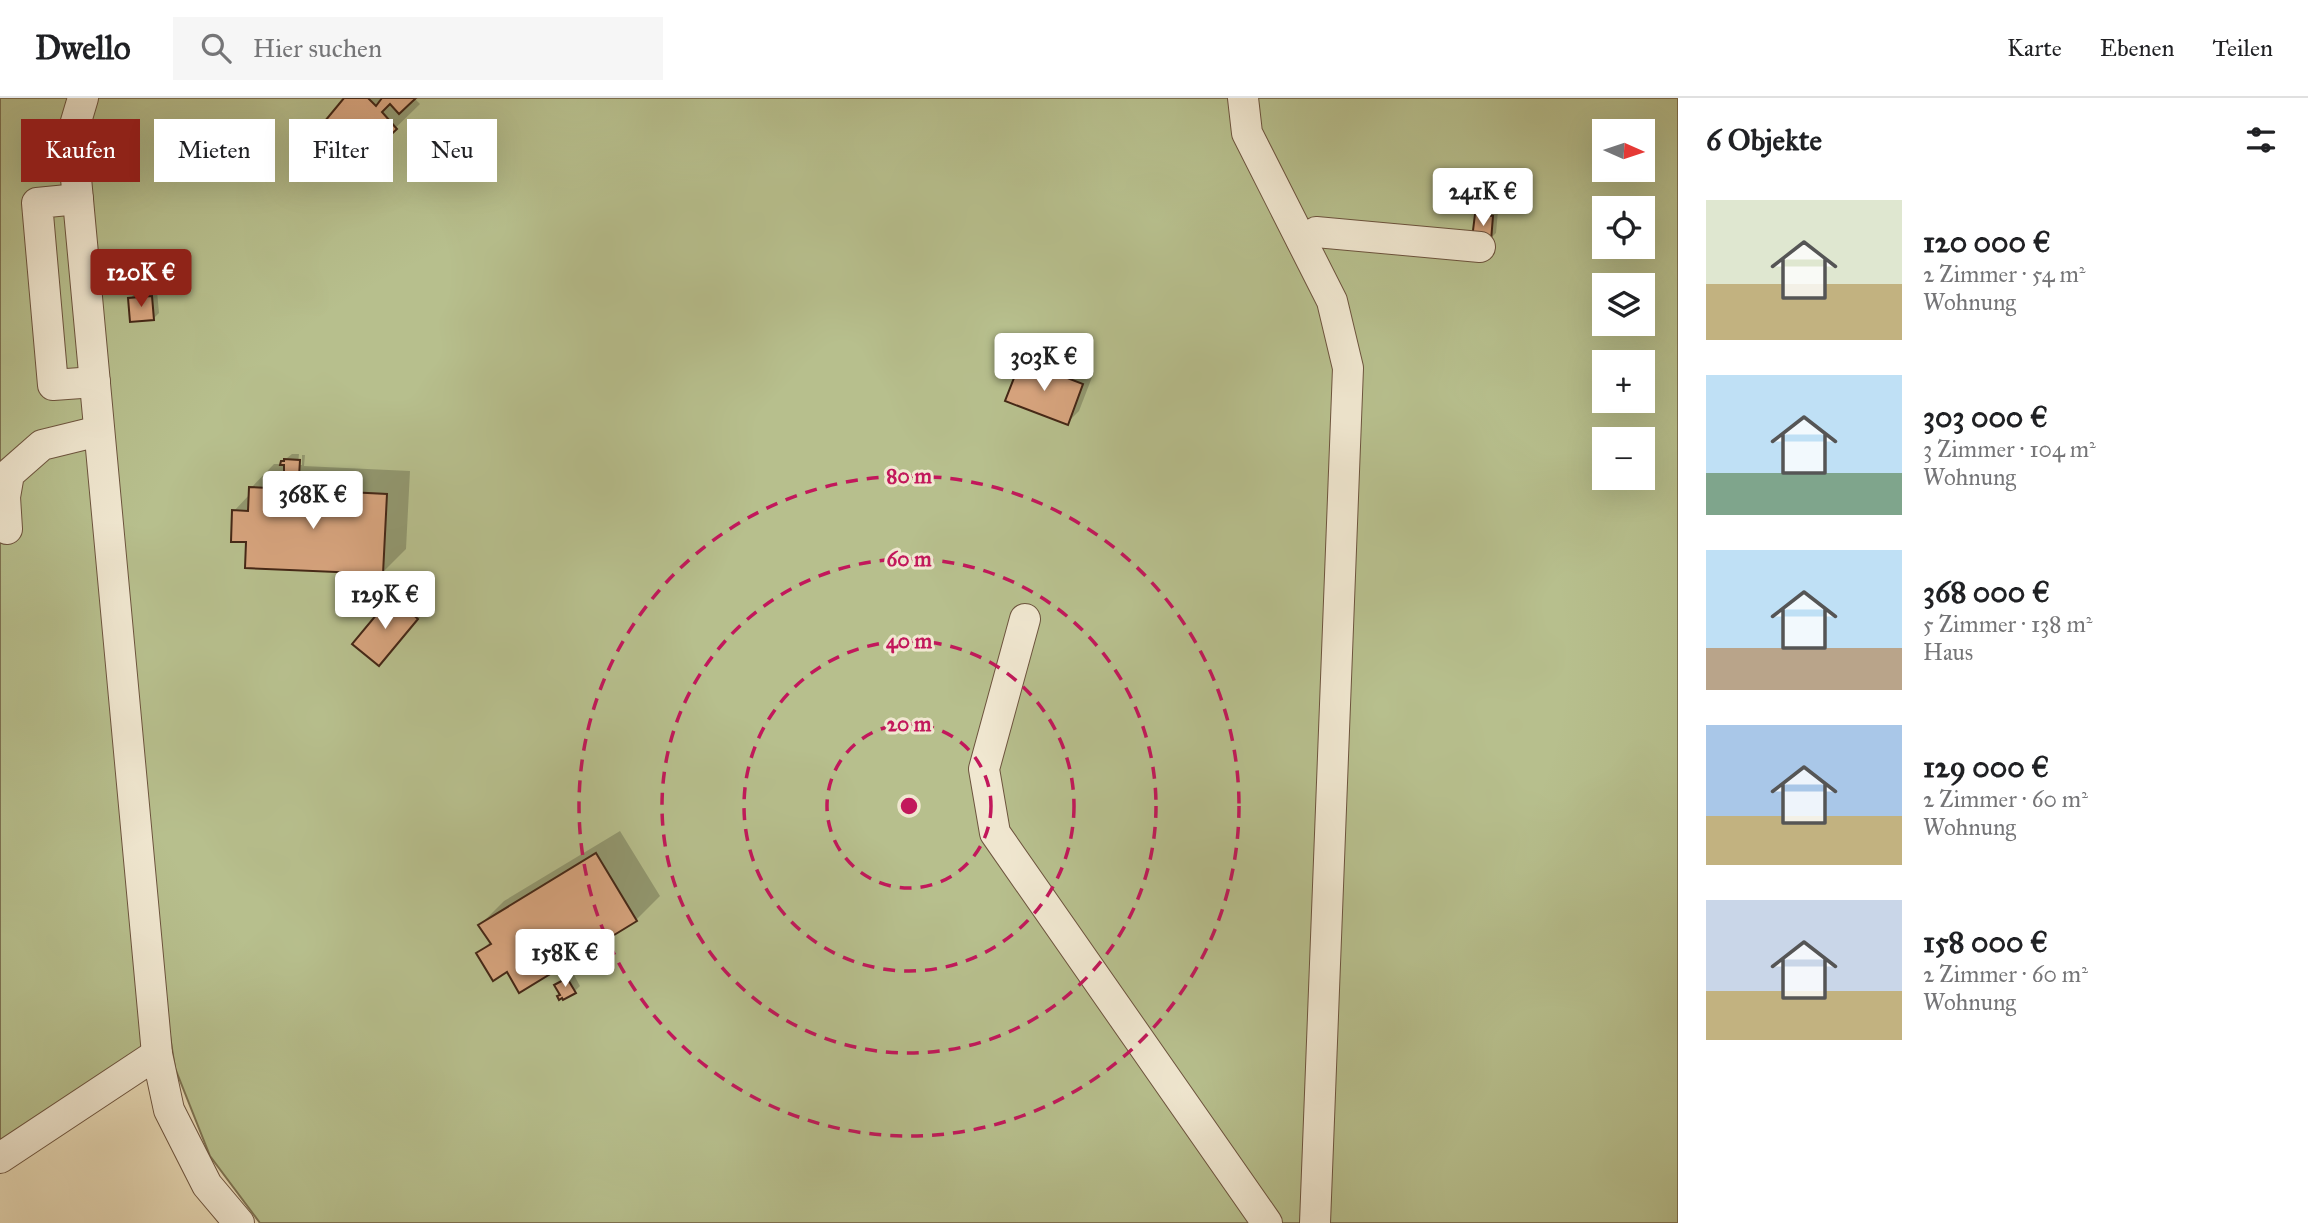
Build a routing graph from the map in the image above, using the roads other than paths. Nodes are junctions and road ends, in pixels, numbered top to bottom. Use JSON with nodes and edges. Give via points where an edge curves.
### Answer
{"nodes":[{"id":1,"x":83,"y":98,"type":"edge"},
{"id":2,"x":1243,"y":98,"type":"edge"},
{"id":3,"x":78,"y":199,"type":"junction"},
{"id":4,"x":1302,"y":241,"type":"junction"},
{"id":5,"x":1480,"y":247,"type":"dead end"},
{"id":6,"x":95,"y":382,"type":"junction"},
{"id":7,"x":99,"y":431,"type":"junction"},
{"id":8,"x":7,"y":529,"type":"dead end"},
{"id":9,"x":1025,"y":619,"type":"dead end"},
{"id":10,"x":157,"y":1054,"type":"junction"},
{"id":11,"x":0,"y":1158,"type":"edge"},
{"id":12,"x":239,"y":1223,"type":"edge"},
{"id":13,"x":1267,"y":1223,"type":"edge"},
{"id":14,"x":1315,"y":1223,"type":"edge"}],
"edges":[{"from":1,"to":3,"type":"lane","via":[[72,135]]},
{"from":2,"to":4,"type":"lane","via":[[1247,132]]},
{"from":3,"to":6,"type":"lane"},
{"from":3,"to":6,"type":"lane","via":[[37,203],[53,386]]},
{"from":4,"to":5,"type":"lane","via":[[1316,232]]},
{"from":4,"to":14,"type":"lane","via":[[1332,301],[1348,368]]},
{"from":6,"to":7,"type":"lane"},
{"from":7,"to":8,"type":"lane","via":[[42,444],[9,474]]},
{"from":7,"to":10,"type":"lane"},
{"from":9,"to":13,"type":"lane","via":[[984,769],[995,832]]},
{"from":10,"to":11,"type":"lane"},
{"from":10,"to":12,"type":"lane","via":[[170,1110],[207,1185]]}]}
